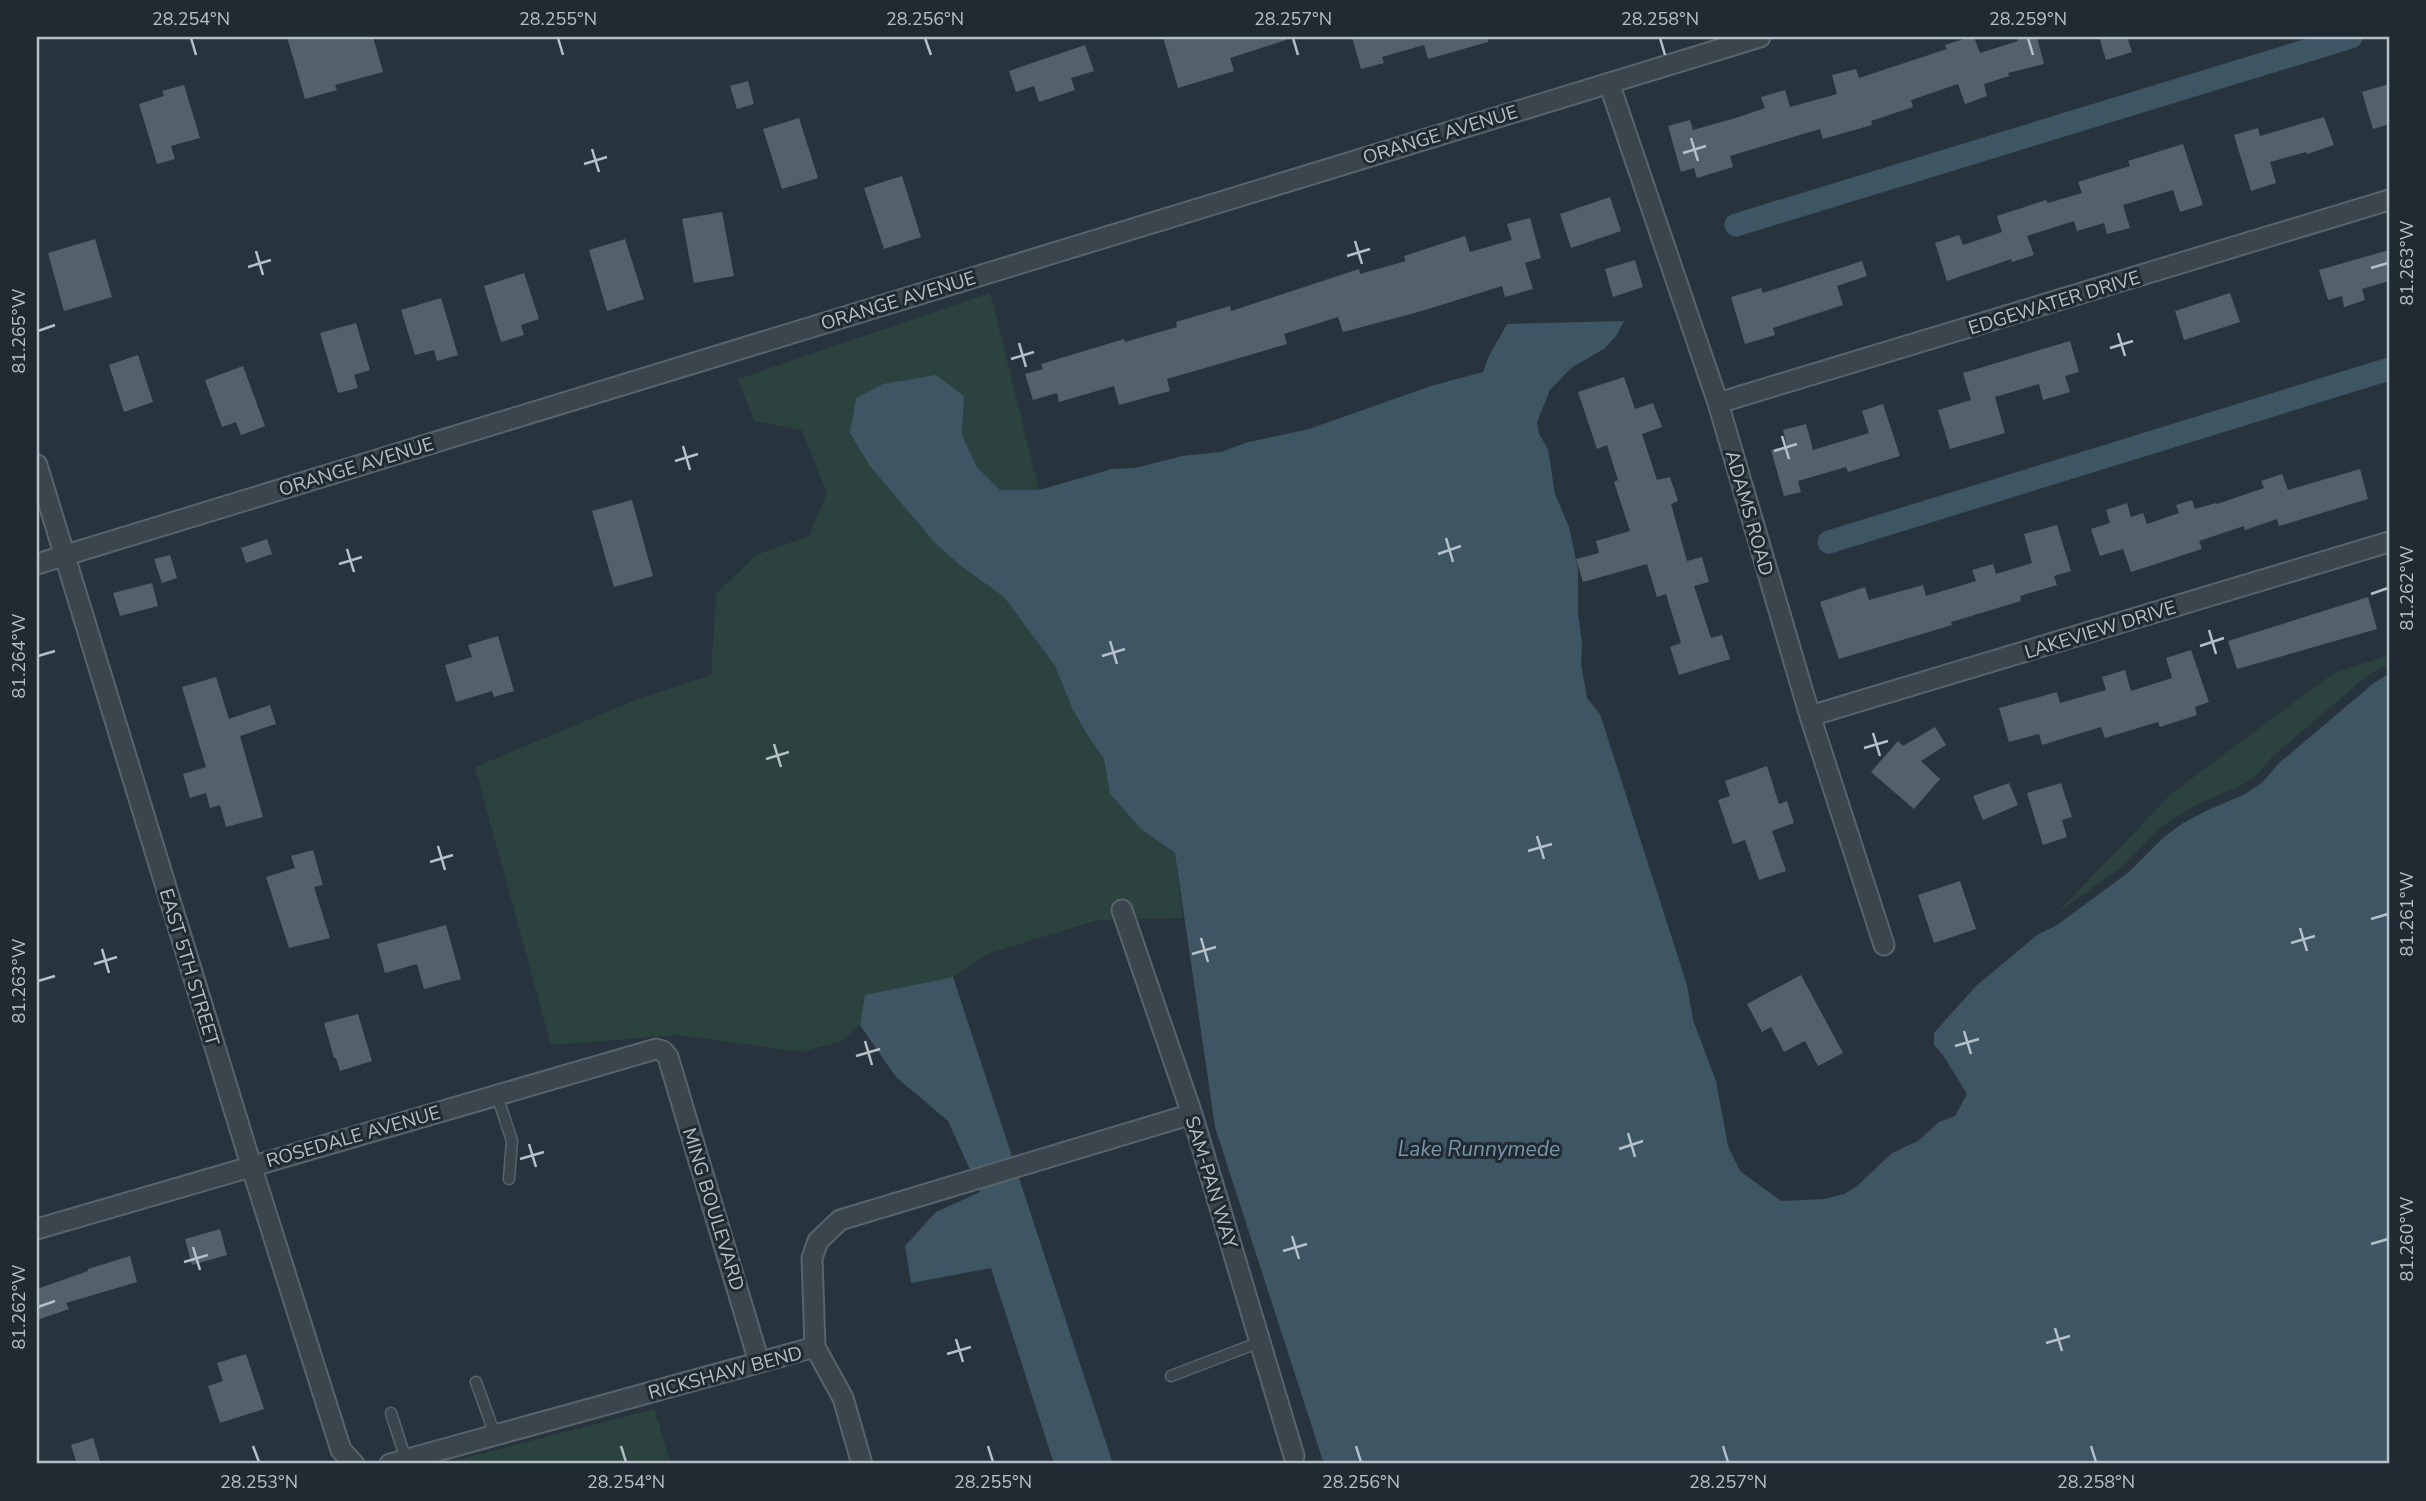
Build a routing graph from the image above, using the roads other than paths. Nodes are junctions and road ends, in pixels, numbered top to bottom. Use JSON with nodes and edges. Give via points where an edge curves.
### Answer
{"nodes":[{"id":1,"x":1760,"y":37,"type":"edge"},
{"id":2,"x":1609,"y":83,"type":"junction"},
{"id":3,"x":2389,"y":200,"type":"edge"},
{"id":4,"x":1718,"y":403,"type":"junction"},
{"id":5,"x":37,"y":465,"type":"edge"},
{"id":6,"x":2389,"y":542,"type":"edge"},
{"id":7,"x":64,"y":556,"type":"junction"},
{"id":8,"x":37,"y":564,"type":"edge"},
{"id":9,"x":1810,"y":716,"type":"junction"},
{"id":10,"x":1122,"y":910,"type":"dead end"},
{"id":11,"x":1884,"y":945,"type":"dead end"},
{"id":12,"x":668,"y":1057,"type":"joint"},
{"id":13,"x":497,"y":1095,"type":"junction"},
{"id":14,"x":1192,"y":1114,"type":"junction"},
{"id":15,"x":251,"y":1165,"type":"junction"},
{"id":16,"x":509,"y":1179,"type":"dead end"},
{"id":17,"x":37,"y":1229,"type":"edge"},
{"id":18,"x":1260,"y":1342,"type":"junction"},
{"id":19,"x":815,"y":1347,"type":"junction"},
{"id":20,"x":760,"y":1362,"type":"junction"},
{"id":21,"x":1171,"y":1376,"type":"dead end"},
{"id":22,"x":476,"y":1382,"type":"dead end"},
{"id":23,"x":391,"y":1413,"type":"dead end"},
{"id":24,"x":495,"y":1435,"type":"junction"},
{"id":25,"x":1294,"y":1456,"type":"dead end"},
{"id":26,"x":398,"y":1462,"type":"edge"},
{"id":27,"x":354,"y":1464,"type":"edge"},
{"id":28,"x":862,"y":1464,"type":"edge"}],
"edges":[{"from":1,"to":2,"type":"street","name":"ORANGE AVENUE"},
{"from":2,"to":4,"type":"street","name":"ADAMS ROAD"},
{"from":2,"to":7,"type":"street","name":"ORANGE AVENUE"},
{"from":3,"to":4,"type":"street","name":"EDGEWATER DRIVE"},
{"from":4,"to":9,"type":"street","name":"ADAMS ROAD"},
{"from":5,"to":7,"type":"street","name":"EAST 5TH STREET"},
{"from":6,"to":9,"type":"street","name":"LAKEVIEW DRIVE"},
{"from":7,"to":8,"type":"street","name":"ORANGE AVENUE"},
{"from":7,"to":15,"type":"street","name":"EAST 5TH STREET"},
{"from":9,"to":11,"type":"street","name":"ADAMS ROAD"},
{"from":10,"to":14,"type":"street","name":"SAM-PAN WAY"},
{"from":12,"to":13,"type":"street","name":"ROSEDALE AVENUE","via":[[656,1049]]},
{"from":12,"to":20,"type":"street","name":"MING BOULEVARD"},
{"from":13,"to":15,"type":"street","name":"ROSEDALE AVENUE"},
{"from":13,"to":16,"type":"lane","via":[[512,1141]]},
{"from":14,"to":18,"type":"street","name":"SAM-PAN WAY"},
{"from":14,"to":19,"type":"street","name":"RICKSHAW BEND","via":[[840,1220],[818,1241],[812,1258]]},
{"from":15,"to":17,"type":"street","name":"ROSEDALE AVENUE"},
{"from":15,"to":27,"type":"street","name":"EAST 5TH STREET","via":[[341,1450]]},
{"from":18,"to":21,"type":"lane"},
{"from":18,"to":25,"type":"street","name":"SAM-PAN WAY"},
{"from":19,"to":20,"type":"street","name":"RICKSHAW BEND"},
{"from":19,"to":28,"type":"street","via":[[843,1398]]},
{"from":20,"to":24,"type":"street","name":"RICKSHAW BEND"},
{"from":22,"to":24,"type":"lane"},
{"from":23,"to":26,"type":"lane"},
{"from":24,"to":26,"type":"street","name":"RICKSHAW BEND"}]}
